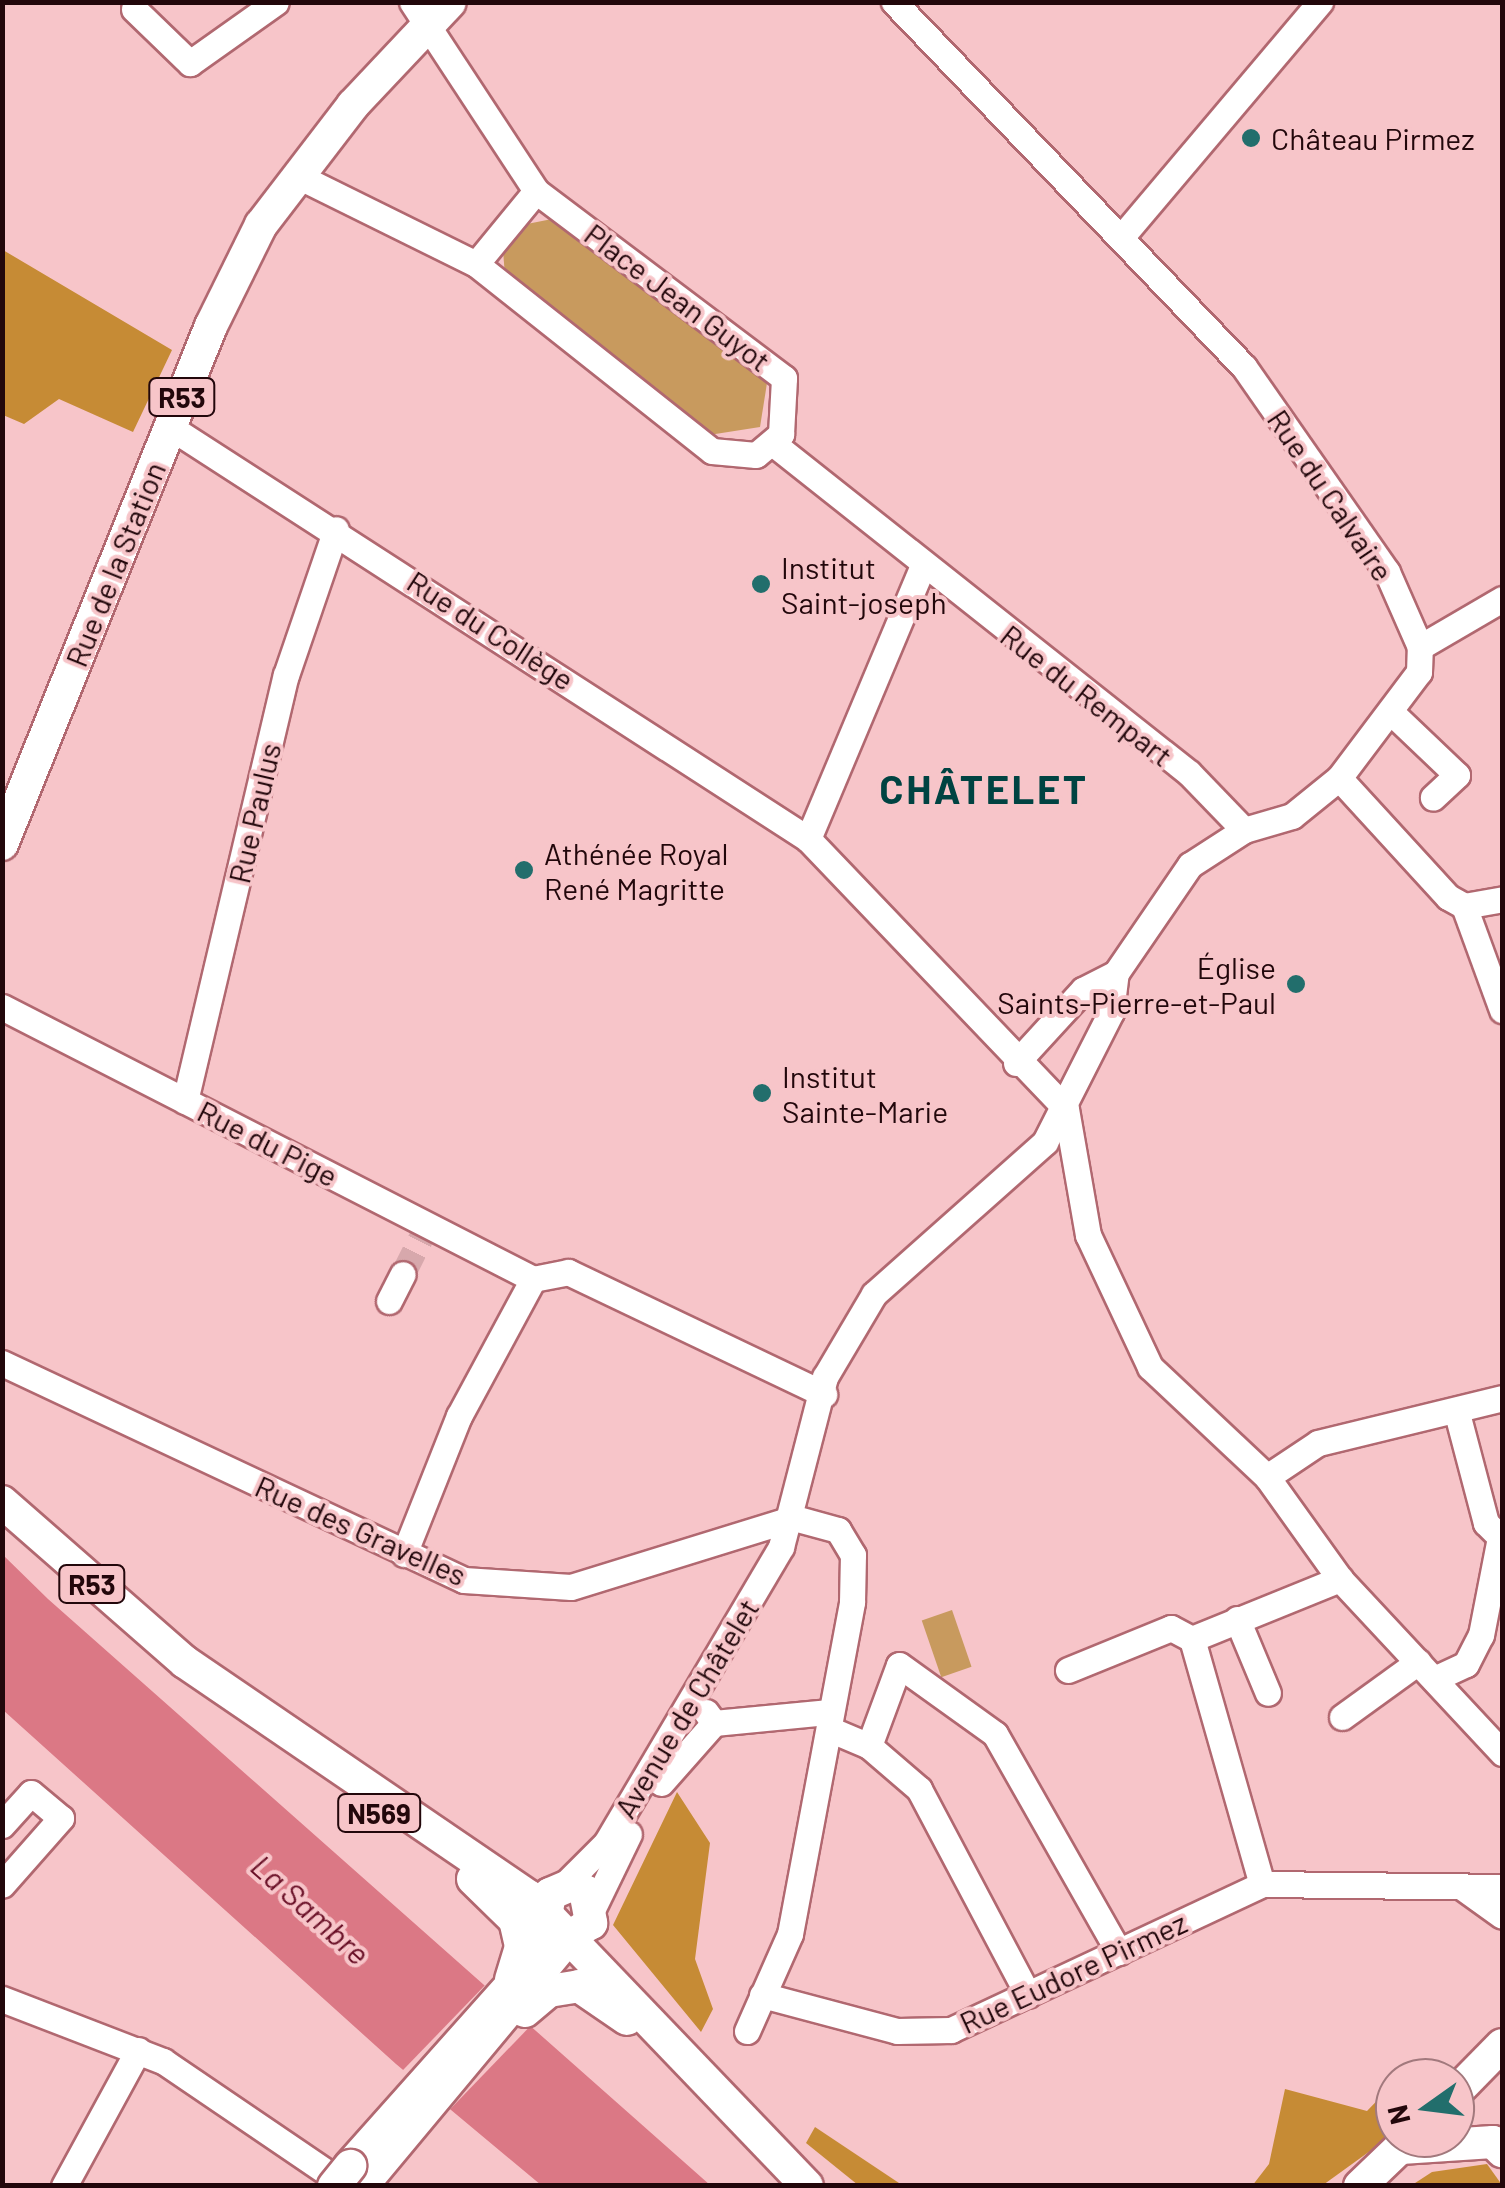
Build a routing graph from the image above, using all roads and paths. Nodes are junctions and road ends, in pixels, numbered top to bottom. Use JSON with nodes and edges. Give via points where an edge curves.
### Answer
{"nodes":[{"id":1,"x":276,"y":2,"type":"edge"},
{"id":2,"x":894,"y":2,"type":"edge"},
{"id":3,"x":1320,"y":2,"type":"edge"},
{"id":4,"x":134,"y":9,"type":"dead end"},
{"id":5,"x":430,"y":10,"type":"edge"},
{"id":6,"x":298,"y":176,"type":"junction"},
{"id":7,"x":536,"y":191,"type":"junction"},
{"id":8,"x":1124,"y":234,"type":"junction"},
{"id":9,"x":476,"y":264,"type":"junction"},
{"id":10,"x":170,"y":427,"type":"junction"},
{"id":11,"x":775,"y":445,"type":"junction"},
{"id":12,"x":336,"y":529,"type":"junction"},
{"id":13,"x":922,"y":568,"type":"junction"},
{"id":14,"x":1502,"y":599,"type":"edge"},
{"id":15,"x":1420,"y":647,"type":"junction"},
{"id":16,"x":1394,"y":714,"type":"junction"},
{"id":17,"x":1338,"y":778,"type":"junction"},
{"id":18,"x":1432,"y":798,"type":"dead end"},
{"id":19,"x":1244,"y":830,"type":"junction"},
{"id":20,"x":808,"y":839,"type":"junction"},
{"id":21,"x":2,"y":844,"type":"edge"},
{"id":22,"x":1502,"y":899,"type":"edge"},
{"id":23,"x":1464,"y":906,"type":"junction"},
{"id":24,"x":1116,"y":973,"type":"junction"},
{"id":25,"x":2,"y":1007,"type":"edge"},
{"id":26,"x":1502,"y":1010,"type":"edge"},
{"id":27,"x":1016,"y":1062,"type":"junction"},
{"id":28,"x":185,"y":1101,"type":"junction"},
{"id":29,"x":1066,"y":1109,"type":"junction"},
{"id":30,"x":402,"y":1274,"type":"tunnel mouth"},
{"id":31,"x":532,"y":1279,"type":"junction"},
{"id":32,"x":389,"y":1301,"type":"dead end"},
{"id":33,"x":2,"y":1363,"type":"edge"},
{"id":34,"x":824,"y":1394,"type":"junction"},
{"id":35,"x":1502,"y":1398,"type":"edge"},
{"id":36,"x":1457,"y":1413,"type":"junction"},
{"id":37,"x":1267,"y":1477,"type":"junction"},
{"id":38,"x":2,"y":1502,"type":"edge"},
{"id":39,"x":794,"y":1518,"type":"junction"},
{"id":40,"x":404,"y":1554,"type":"junction"},
{"id":41,"x":1340,"y":1578,"type":"junction"},
{"id":42,"x":1237,"y":1619,"type":"junction"},
{"id":43,"x":1192,"y":1640,"type":"junction"},
{"id":44,"x":184,"y":1662,"type":"junction"},
{"id":45,"x":1068,"y":1670,"type":"dead end"},
{"id":46,"x":1426,"y":1670,"type":"junction"},
{"id":47,"x":1268,"y":1693,"type":"dead end"},
{"id":48,"x":695,"y":1696,"type":"junction"},
{"id":49,"x":1342,"y":1717,"type":"dead end"},
{"id":50,"x":829,"y":1720,"type":"junction"},
{"id":51,"x":714,"y":1724,"type":"junction"},
{"id":52,"x":868,"y":1746,"type":"junction"},
{"id":53,"x":1502,"y":1753,"type":"edge"},
{"id":54,"x":2,"y":1824,"type":"edge"},
{"id":55,"x":1262,"y":1884,"type":"junction"},
{"id":56,"x":2,"y":1885,"type":"edge"},
{"id":57,"x":563,"y":1886,"type":"joint"},
{"id":58,"x":1462,"y":1887,"type":"junction"},
{"id":59,"x":1502,"y":1887,"type":"edge"},
{"id":60,"x":1502,"y":1916,"type":"edge"},
{"id":61,"x":576,"y":1918,"type":"junction"},
{"id":62,"x":1119,"y":1952,"type":"junction"},
{"id":63,"x":762,"y":1995,"type":"junction"},
{"id":64,"x":1028,"y":1995,"type":"junction"},
{"id":65,"x":520,"y":1998,"type":"junction"},
{"id":66,"x":2,"y":1999,"type":"edge"},
{"id":67,"x":748,"y":2032,"type":"dead end"},
{"id":68,"x":1502,"y":2045,"type":"edge"},
{"id":69,"x":138,"y":2050,"type":"junction"},
{"id":70,"x":1475,"y":2073,"type":"edge"},
{"id":71,"x":708,"y":2085,"type":"junction"},
{"id":72,"x":418,"y":2108,"type":"junction"},
{"id":73,"x":1475,"y":2142,"type":"edge"},
{"id":74,"x":1502,"y":2150,"type":"edge"},
{"id":75,"x":1390,"y":2158,"type":"edge"},
{"id":76,"x":352,"y":2180,"type":"edge"},
{"id":77,"x":64,"y":2186,"type":"edge"},
{"id":78,"x":808,"y":2186,"type":"edge"},
{"id":79,"x":1360,"y":2186,"type":"edge"}],
"edges":[{"from":1,"to":4,"type":"street","via":[[190,63]]},
{"from":2,"to":8,"type":"street","name":"Rue du Calvaire"},
{"from":3,"to":8,"type":"street"},
{"from":5,"to":6,"type":"main road","name":"Rue de la Station","number":"R53"},
{"from":5,"to":7,"type":"street","name":"Place Jean Guyot"},
{"from":6,"to":9,"type":"street"},
{"from":6,"to":10,"type":"main road","name":"Rue de la Station","number":"R53","via":[[253,242]]},
{"from":7,"to":9,"type":"street"},
{"from":7,"to":11,"type":"street","name":"Place Jean Guyot","via":[[784,378],[788,420]]},
{"from":8,"to":15,"type":"street","name":"Rue du Calvaire","via":[[1336,489]]},
{"from":9,"to":11,"type":"street","via":[[712,451],[743,457]]},
{"from":10,"to":12,"type":"street","name":"Rue du Collège"},
{"from":10,"to":21,"type":"main road","name":"Rue de la Station","number":"R53"},
{"from":11,"to":13,"type":"street","name":"Rue du Rempart"},
{"from":12,"to":20,"type":"street","name":"Rue du Collège"},
{"from":12,"to":28,"type":"street","name":"Rue Paulus","via":[[286,675]]},
{"from":13,"to":19,"type":"street","name":"Rue du Rempart","via":[[1189,773]]},
{"from":13,"to":20,"type":"street"},
{"from":14,"to":15,"type":"street"},
{"from":15,"to":16,"type":"street","via":[[1419,672]]},
{"from":16,"to":17,"type":"street"},
{"from":16,"to":18,"type":"street","via":[[1457,775]]},
{"from":17,"to":19,"type":"street","via":[[1292,816]]},
{"from":17,"to":23,"type":"street"},
{"from":19,"to":24,"type":"street","via":[[1190,865]]},
{"from":20,"to":27,"type":"street","name":"Rue du Collège"},
{"from":22,"to":23,"type":"street"},
{"from":23,"to":26,"type":"street"},
{"from":24,"to":27,"type":"street","via":[[1083,990]]},
{"from":24,"to":29,"type":"street","name":"Avenue de Châtelet","via":[[1112,1012]]},
{"from":25,"to":28,"type":"street","name":"Rue du Pige"},
{"from":27,"to":29,"type":"street","name":"Rue du Collège"},
{"from":28,"to":31,"type":"street","name":"Rue du Pige"},
{"from":29,"to":34,"type":"street","name":"Avenue de Châtelet","via":[[1045,1142],[874,1294]]},
{"from":29,"to":37,"type":"street","via":[[1088,1235],[1150,1368]]},
{"from":30,"to":32,"type":"street"},
{"from":31,"to":34,"type":"street","via":[[568,1272]]},
{"from":31,"to":40,"type":"street","via":[[459,1416]]},
{"from":33,"to":40,"type":"street","name":"Rue des Gravelles"},
{"from":34,"to":39,"type":"street","name":"Avenue de Châtelet"},
{"from":35,"to":36,"type":"street"},
{"from":36,"to":37,"type":"street","via":[[1318,1443]]},
{"from":36,"to":46,"type":"street","via":[[1486,1523],[1500,1537],[1482,1636],[1466,1664]]},
{"from":37,"to":41,"type":"street"},
{"from":38,"to":44,"type":"main road","number":"R53"},
{"from":39,"to":40,"type":"street","name":"Rue des Gravelles","via":[[571,1587],[464,1580]]},
{"from":39,"to":48,"type":"street","name":"Avenue de Châtelet"},
{"from":39,"to":50,"type":"street","via":[[838,1530],[853,1555]]},
{"from":41,"to":42,"type":"street"},
{"from":41,"to":46,"type":"street"},
{"from":42,"to":43,"type":"street"},
{"from":42,"to":47,"type":"street"},
{"from":43,"to":45,"type":"street","via":[[1172,1628]]},
{"from":43,"to":55,"type":"street"},
{"from":44,"to":61,"type":"main road","number":"R53","via":[[530,1897]]},
{"from":44,"to":65,"type":"main road","number":"N569","via":[[504,1904],[521,1946]]},
{"from":46,"to":49,"type":"street"},
{"from":46,"to":53,"type":"street"},
{"from":48,"to":51,"type":"street"},
{"from":48,"to":57,"type":"street","name":"Avenue de Châtelet","via":[[606,1843]]},
{"from":50,"to":51,"type":"street"},
{"from":50,"to":52,"type":"street"},
{"from":50,"to":63,"type":"street","via":[[790,1934]]},
{"from":51,"to":61,"type":"street","name":"Avenue de Châtelet","via":[[677,1756]]},
{"from":52,"to":62,"type":"street","via":[[899,1665],[995,1734]]},
{"from":52,"to":64,"type":"street","via":[[909,1778],[946,1830]]},
{"from":54,"to":56,"type":"street","via":[[32,1793],[61,1818]]},
{"from":55,"to":58,"type":"street"},
{"from":55,"to":62,"type":"street","name":"Rue Eudore Pirmez"},
{"from":57,"to":61,"type":"main road","name":"Avenue de Châtelet","number":"R53","via":[[585,1891]]},
{"from":58,"to":59,"type":"street"},
{"from":58,"to":60,"type":"street"},
{"from":61,"to":65,"type":"main road","name":"Avenue de Châtelet","number":"N569","via":[[546,1939]]},
{"from":61,"to":71,"type":"main road","number":"R53"},
{"from":62,"to":64,"type":"street","name":"Rue Eudore Pirmez"},
{"from":63,"to":64,"type":"street","name":"Rue Eudore Pirmez","via":[[897,2031],[950,2030]]},
{"from":63,"to":67,"type":"street"},
{"from":65,"to":71,"type":"main road","number":"N569","via":[[564,1987],[591,1990]]},
{"from":65,"to":72,"type":"main road","name":"Avenue de Châtelet","number":"N569"},
{"from":65,"to":72,"type":"main road","name":"Avenue de Châtelet","number":"N569","via":[[493,2038]]},
{"from":66,"to":69,"type":"street"},
{"from":68,"to":70,"type":"main road"},
{"from":69,"to":76,"type":"street"},
{"from":69,"to":77,"type":"street"},
{"from":71,"to":78,"type":"main road","number":"R53"},
{"from":72,"to":76,"type":"main road","name":"Avenue de Châtelet","number":"N569"},
{"from":73,"to":74,"type":"main road","via":[[1493,2142]]},
{"from":75,"to":79,"type":"main road"}]}
